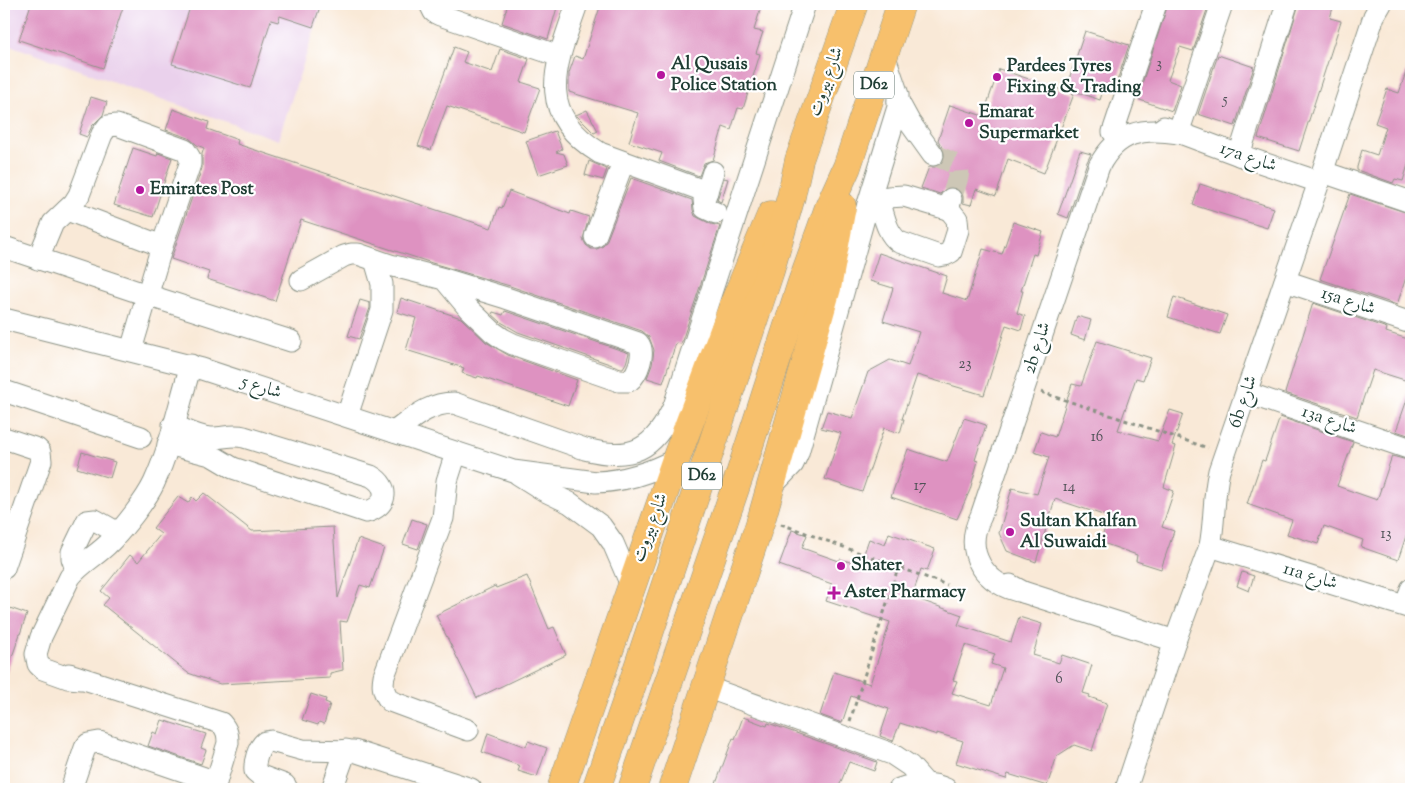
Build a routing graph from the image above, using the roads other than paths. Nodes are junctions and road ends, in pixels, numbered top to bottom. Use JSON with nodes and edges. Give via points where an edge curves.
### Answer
{"nodes":[{"id":1,"x":430,"y":4,"type":"edge"},
{"id":2,"x":577,"y":4,"type":"edge"},
{"id":3,"x":805,"y":4,"type":"edge"},
{"id":4,"x":854,"y":4,"type":"edge"},
{"id":5,"x":901,"y":4,"type":"edge"},
{"id":6,"x":1156,"y":4,"type":"edge"},
{"id":7,"x":1222,"y":4,"type":"edge"},
{"id":8,"x":1287,"y":4,"type":"edge"},
{"id":9,"x":1376,"y":8,"type":"edge"},
{"id":10,"x":884,"y":54,"type":"junction"},
{"id":11,"x":559,"y":56,"type":"junction"},
{"id":12,"x":898,"y":101,"type":"junction"},
{"id":13,"x":1113,"y":132,"type":"junction"},
{"id":14,"x":1178,"y":133,"type":"junction"},
{"id":15,"x":933,"y":155,"type":"tunnel mouth"},
{"id":16,"x":1239,"y":155,"type":"junction"},
{"id":17,"x":799,"y":160,"type":"junction"},
{"id":18,"x":622,"y":163,"type":"junction"},
{"id":19,"x":847,"y":167,"type":"junction"},
{"id":20,"x":1321,"y":177,"type":"junction"},
{"id":21,"x":1094,"y":179,"type":"junction"},
{"id":22,"x":874,"y":202,"type":"junction"},
{"id":23,"x":1411,"y":202,"type":"edge"},
{"id":24,"x":67,"y":210,"type":"junction"},
{"id":25,"x":716,"y":213,"type":"dead end"},
{"id":26,"x":595,"y":238,"type":"dead end"},
{"id":27,"x":162,"y":246,"type":"junction"},
{"id":28,"x":4,"y":247,"type":"edge"},
{"id":29,"x":38,"y":259,"type":"junction"},
{"id":30,"x":375,"y":260,"type":"junction"},
{"id":31,"x":414,"y":271,"type":"junction"},
{"id":32,"x":444,"y":279,"type":"junction"},
{"id":33,"x":301,"y":280,"type":"dead end"},
{"id":34,"x":1285,"y":281,"type":"junction"},
{"id":35,"x":147,"y":296,"type":"junction"},
{"id":36,"x":382,"y":310,"type":"junction"},
{"id":37,"x":4,"y":319,"type":"edge"},
{"id":38,"x":1411,"y":323,"type":"edge"},
{"id":39,"x":291,"y":341,"type":"dead end"},
{"id":40,"x":132,"y":350,"type":"junction"},
{"id":41,"x":191,"y":365,"type":"junction"},
{"id":42,"x":4,"y":391,"type":"edge"},
{"id":43,"x":1247,"y":393,"type":"junction"},
{"id":44,"x":347,"y":416,"type":"junction"},
{"id":45,"x":680,"y":418,"type":"junction"},
{"id":46,"x":394,"y":432,"type":"junction"},
{"id":47,"x":171,"y":434,"type":"junction"},
{"id":48,"x":141,"y":437,"type":"dead end"},
{"id":49,"x":4,"y":438,"type":"edge"},
{"id":50,"x":565,"y":442,"type":"junction"},
{"id":51,"x":217,"y":447,"type":"junction"},
{"id":52,"x":1411,"y":449,"type":"edge"},
{"id":53,"x":456,"y":453,"type":"junction"},
{"id":54,"x":676,"y":459,"type":"junction"},
{"id":55,"x":513,"y":471,"type":"junction"},
{"id":56,"x":578,"y":479,"type":"junction"},
{"id":57,"x":769,"y":489,"type":"junction"},
{"id":58,"x":118,"y":533,"type":"junction"},
{"id":59,"x":1210,"y":546,"type":"junction"},
{"id":60,"x":4,"y":568,"type":"edge"},
{"id":61,"x":76,"y":570,"type":"junction"},
{"id":62,"x":631,"y":585,"type":"junction"},
{"id":63,"x":1410,"y":601,"type":"edge"},
{"id":64,"x":1175,"y":641,"type":"junction"},
{"id":65,"x":706,"y":687,"type":"junction"},
{"id":66,"x":468,"y":730,"type":"dead end"},
{"id":67,"x":346,"y":750,"type":"junction"},
{"id":68,"x":925,"y":783,"type":"junction"},
{"id":69,"x":215,"y":786,"type":"edge"},
{"id":70,"x":71,"y":788,"type":"edge"},
{"id":71,"x":287,"y":789,"type":"edge"},
{"id":72,"x":332,"y":789,"type":"edge"},
{"id":73,"x":471,"y":789,"type":"edge"},
{"id":74,"x":561,"y":789,"type":"edge"},
{"id":75,"x":596,"y":789,"type":"edge"},
{"id":76,"x":632,"y":789,"type":"edge"},
{"id":77,"x":672,"y":789,"type":"edge"},
{"id":78,"x":899,"y":789,"type":"edge"},
{"id":79,"x":946,"y":789,"type":"edge"},
{"id":80,"x":1126,"y":789,"type":"edge"}],
"edges":[{"from":1,"to":11,"type":"street","via":[[440,15]]},
{"from":2,"to":11,"type":"street"},
{"from":3,"to":45,"type":"street"},
{"from":4,"to":17,"type":"main road","name":"شارع بيروت","number":"D62"},
{"from":5,"to":10,"type":"main road","number":"D62"},
{"from":6,"to":13,"type":"street","name":"2b شارع"},
{"from":7,"to":14,"type":"street"},
{"from":8,"to":16,"type":"street"},
{"from":9,"to":20,"type":"street","name":"6b شارع"},
{"from":10,"to":12,"type":"street"},
{"from":10,"to":19,"type":"main road","number":"D62"},
{"from":11,"to":18,"type":"street","via":[[555,96],[562,115],[584,144]]},
{"from":12,"to":15,"type":"street"},
{"from":12,"to":22,"type":"street"},
{"from":13,"to":14,"type":"street","via":[[1124,125],[1149,122]]},
{"from":13,"to":21,"type":"street","name":"2b شارع","via":[[1099,152]]},
{"from":14,"to":16,"type":"street","name":"17a شارع"},
{"from":14,"to":21,"type":"street","name":"2b شارع","via":[[1148,130],[1124,138],[1105,155]]},
{"from":16,"to":20,"type":"street","name":"17a شارع"},
{"from":17,"to":45,"type":"main road","name":"شارع بيروت","number":"D62"},
{"from":17,"to":75,"type":"main road","name":"شارع بيروت","number":"D62","via":[[792,197],[770,271]]},
{"from":18,"to":25,"type":"street","via":[[710,182],[704,206]]},
{"from":18,"to":26,"type":"street"},
{"from":19,"to":57,"type":"main road","number":"D62","via":[[827,288]]},
{"from":19,"to":76,"type":"main road","number":"D62","via":[[801,284]]},
{"from":20,"to":23,"type":"street","name":"17a شارع"},
{"from":20,"to":34,"type":"street","name":"6b شارع"},
{"from":21,"to":64,"type":"street","name":"2b شارع","via":[[976,525],[974,544],[981,565],[995,582]]},
{"from":22,"to":22,"type":"street","via":[[904,196],[945,209],[950,203],[958,230],[951,252],[939,256],[894,239]]},
{"from":22,"to":57,"type":"street","via":[[798,452],[792,464]]},
{"from":24,"to":27,"type":"street"},
{"from":24,"to":27,"type":"street","via":[[79,195],[108,126],[117,125],[180,147],[188,153],[190,164]]},
{"from":24,"to":29,"type":"street","via":[[53,223]]},
{"from":27,"to":35,"type":"street"},
{"from":28,"to":29,"type":"street"},
{"from":29,"to":35,"type":"street"},
{"from":30,"to":31,"type":"street"},
{"from":30,"to":33,"type":"street","via":[[351,254]]},
{"from":30,"to":36,"type":"street","via":[[382,284]]},
{"from":31,"to":32,"type":"street"},
{"from":31,"to":36,"type":"street","via":[[395,288]]},
{"from":32,"to":32,"type":"street","via":[[480,320],[513,344],[619,381],[629,381],[636,374],[642,350],[638,343]]},
{"from":34,"to":38,"type":"street","name":"15a شارع"},
{"from":34,"to":43,"type":"street","name":"6b شارع"},
{"from":35,"to":39,"type":"street"},
{"from":35,"to":40,"type":"street"},
{"from":36,"to":44,"type":"street"},
{"from":37,"to":40,"type":"street","name":"شارع 5"},
{"from":40,"to":41,"type":"street","name":"شارع 5"},
{"from":41,"to":44,"type":"street","name":"شارع 5"},
{"from":41,"to":47,"type":"street"},
{"from":42,"to":48,"type":"street"},
{"from":43,"to":52,"type":"street","name":"13a شارع"},
{"from":43,"to":59,"type":"street","name":"6b شارع","via":[[1216,484]]},
{"from":44,"to":46,"type":"street","name":"شارع 5"},
{"from":45,"to":50,"type":"street","via":[[636,451],[618,455],[602,454]]},
{"from":45,"to":54,"type":"main road","name":"شارع بيروت","number":"D62"},
{"from":46,"to":50,"type":"street","via":[[436,404],[454,404]]},
{"from":46,"to":53,"type":"street","name":"شارع 5"},
{"from":47,"to":51,"type":"street"},
{"from":47,"to":58,"type":"street","via":[[153,484]]},
{"from":49,"to":60,"type":"street","via":[[37,449],[41,461]]},
{"from":50,"to":56,"type":"street"},
{"from":51,"to":51,"type":"street","via":[[233,468],[366,512],[381,505],[384,496],[378,480],[370,476],[244,437],[230,435]]},
{"from":53,"to":55,"type":"street","name":"شارع 5"},
{"from":53,"to":66,"type":"street","via":[[447,481],[443,518],[383,684],[384,693],[390,701]]},
{"from":54,"to":56,"type":"street","name":"شارع 5","via":[[642,475],[624,479],[596,482]]},
{"from":54,"to":62,"type":"main road","name":"شارع بيروت","number":"D62"},
{"from":55,"to":56,"type":"street","name":"شارع 5"},
{"from":55,"to":62,"type":"street","name":"شارع 5","via":[[570,503],[602,526],[614,543]]},
{"from":57,"to":65,"type":"main road","number":"D62"},
{"from":58,"to":61,"type":"street"},
{"from":58,"to":61,"type":"street","via":[[96,520],[87,521],[72,552]]},
{"from":59,"to":63,"type":"street","name":"11a شارع"},
{"from":59,"to":64,"type":"street","name":"6b شارع"},
{"from":61,"to":69,"type":"street","via":[[64,588],[37,647],[38,664],[68,678],[81,679],[221,723],[226,729],[228,743]]},
{"from":62,"to":74,"type":"main road","name":"شارع بيروت","number":"D62"},
{"from":64,"to":80,"type":"street","name":"6b شارع"},
{"from":65,"to":68,"type":"street","via":[[892,754],[910,766]]},
{"from":65,"to":77,"type":"main road","number":"D62"},
{"from":67,"to":71,"type":"street","via":[[303,750],[271,741],[263,743],[254,771],[285,785]]},
{"from":67,"to":72,"type":"street"},
{"from":67,"to":73,"type":"street"},
{"from":68,"to":78,"type":"street"},
{"from":68,"to":79,"type":"street"},
{"from":69,"to":70,"type":"street","via":[[99,742],[84,748]]}]}
